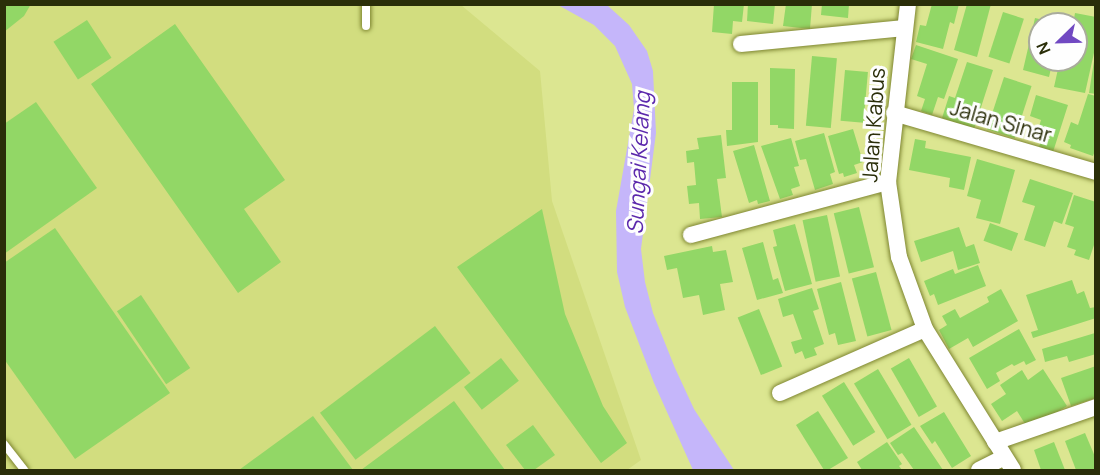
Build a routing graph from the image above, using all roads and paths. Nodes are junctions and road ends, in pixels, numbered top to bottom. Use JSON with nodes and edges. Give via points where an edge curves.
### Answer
{"nodes":[{"id":1,"x":366,"y":4,"type":"edge"},
{"id":2,"x":908,"y":4,"type":"edge"},
{"id":3,"x":366,"y":26,"type":"dead end"},
{"id":4,"x":904,"y":28,"type":"junction"},
{"id":5,"x":741,"y":44,"type":"dead end"},
{"id":6,"x":894,"y":113,"type":"junction"},
{"id":7,"x":1095,"y":171,"type":"edge"},
{"id":8,"x":888,"y":182,"type":"junction"},
{"id":9,"x":691,"y":235,"type":"dead end"},
{"id":10,"x":924,"y":329,"type":"junction"},
{"id":11,"x":780,"y":393,"type":"dead end"},
{"id":12,"x":1095,"y":407,"type":"edge"},
{"id":13,"x":995,"y":442,"type":"junction"},
{"id":14,"x":4,"y":444,"type":"edge"},
{"id":15,"x":1008,"y":464,"type":"edge"},
{"id":16,"x":24,"y":471,"type":"edge"},
{"id":17,"x":980,"y":471,"type":"edge"}],
"edges":[{"from":1,"to":3,"type":"lane"},
{"from":2,"to":4,"type":"street","name":"Jalan Kabus"},
{"from":4,"to":5,"type":"street"},
{"from":4,"to":6,"type":"street","name":"Jalan Kabus"},
{"from":6,"to":7,"type":"street","name":"Jalan Sinar"},
{"from":6,"to":8,"type":"street","name":"Jalan Kabus"},
{"from":8,"to":9,"type":"street"},
{"from":8,"to":10,"type":"street","name":"Jalan Kabus","via":[[899,257]]},
{"from":10,"to":11,"type":"street"},
{"from":10,"to":13,"type":"street","name":"Jalan Kabus"},
{"from":12,"to":13,"type":"street"},
{"from":13,"to":15,"type":"street","name":"Jalan Kabus"},
{"from":14,"to":16,"type":"lane"},
{"from":15,"to":17,"type":"street"}]}
